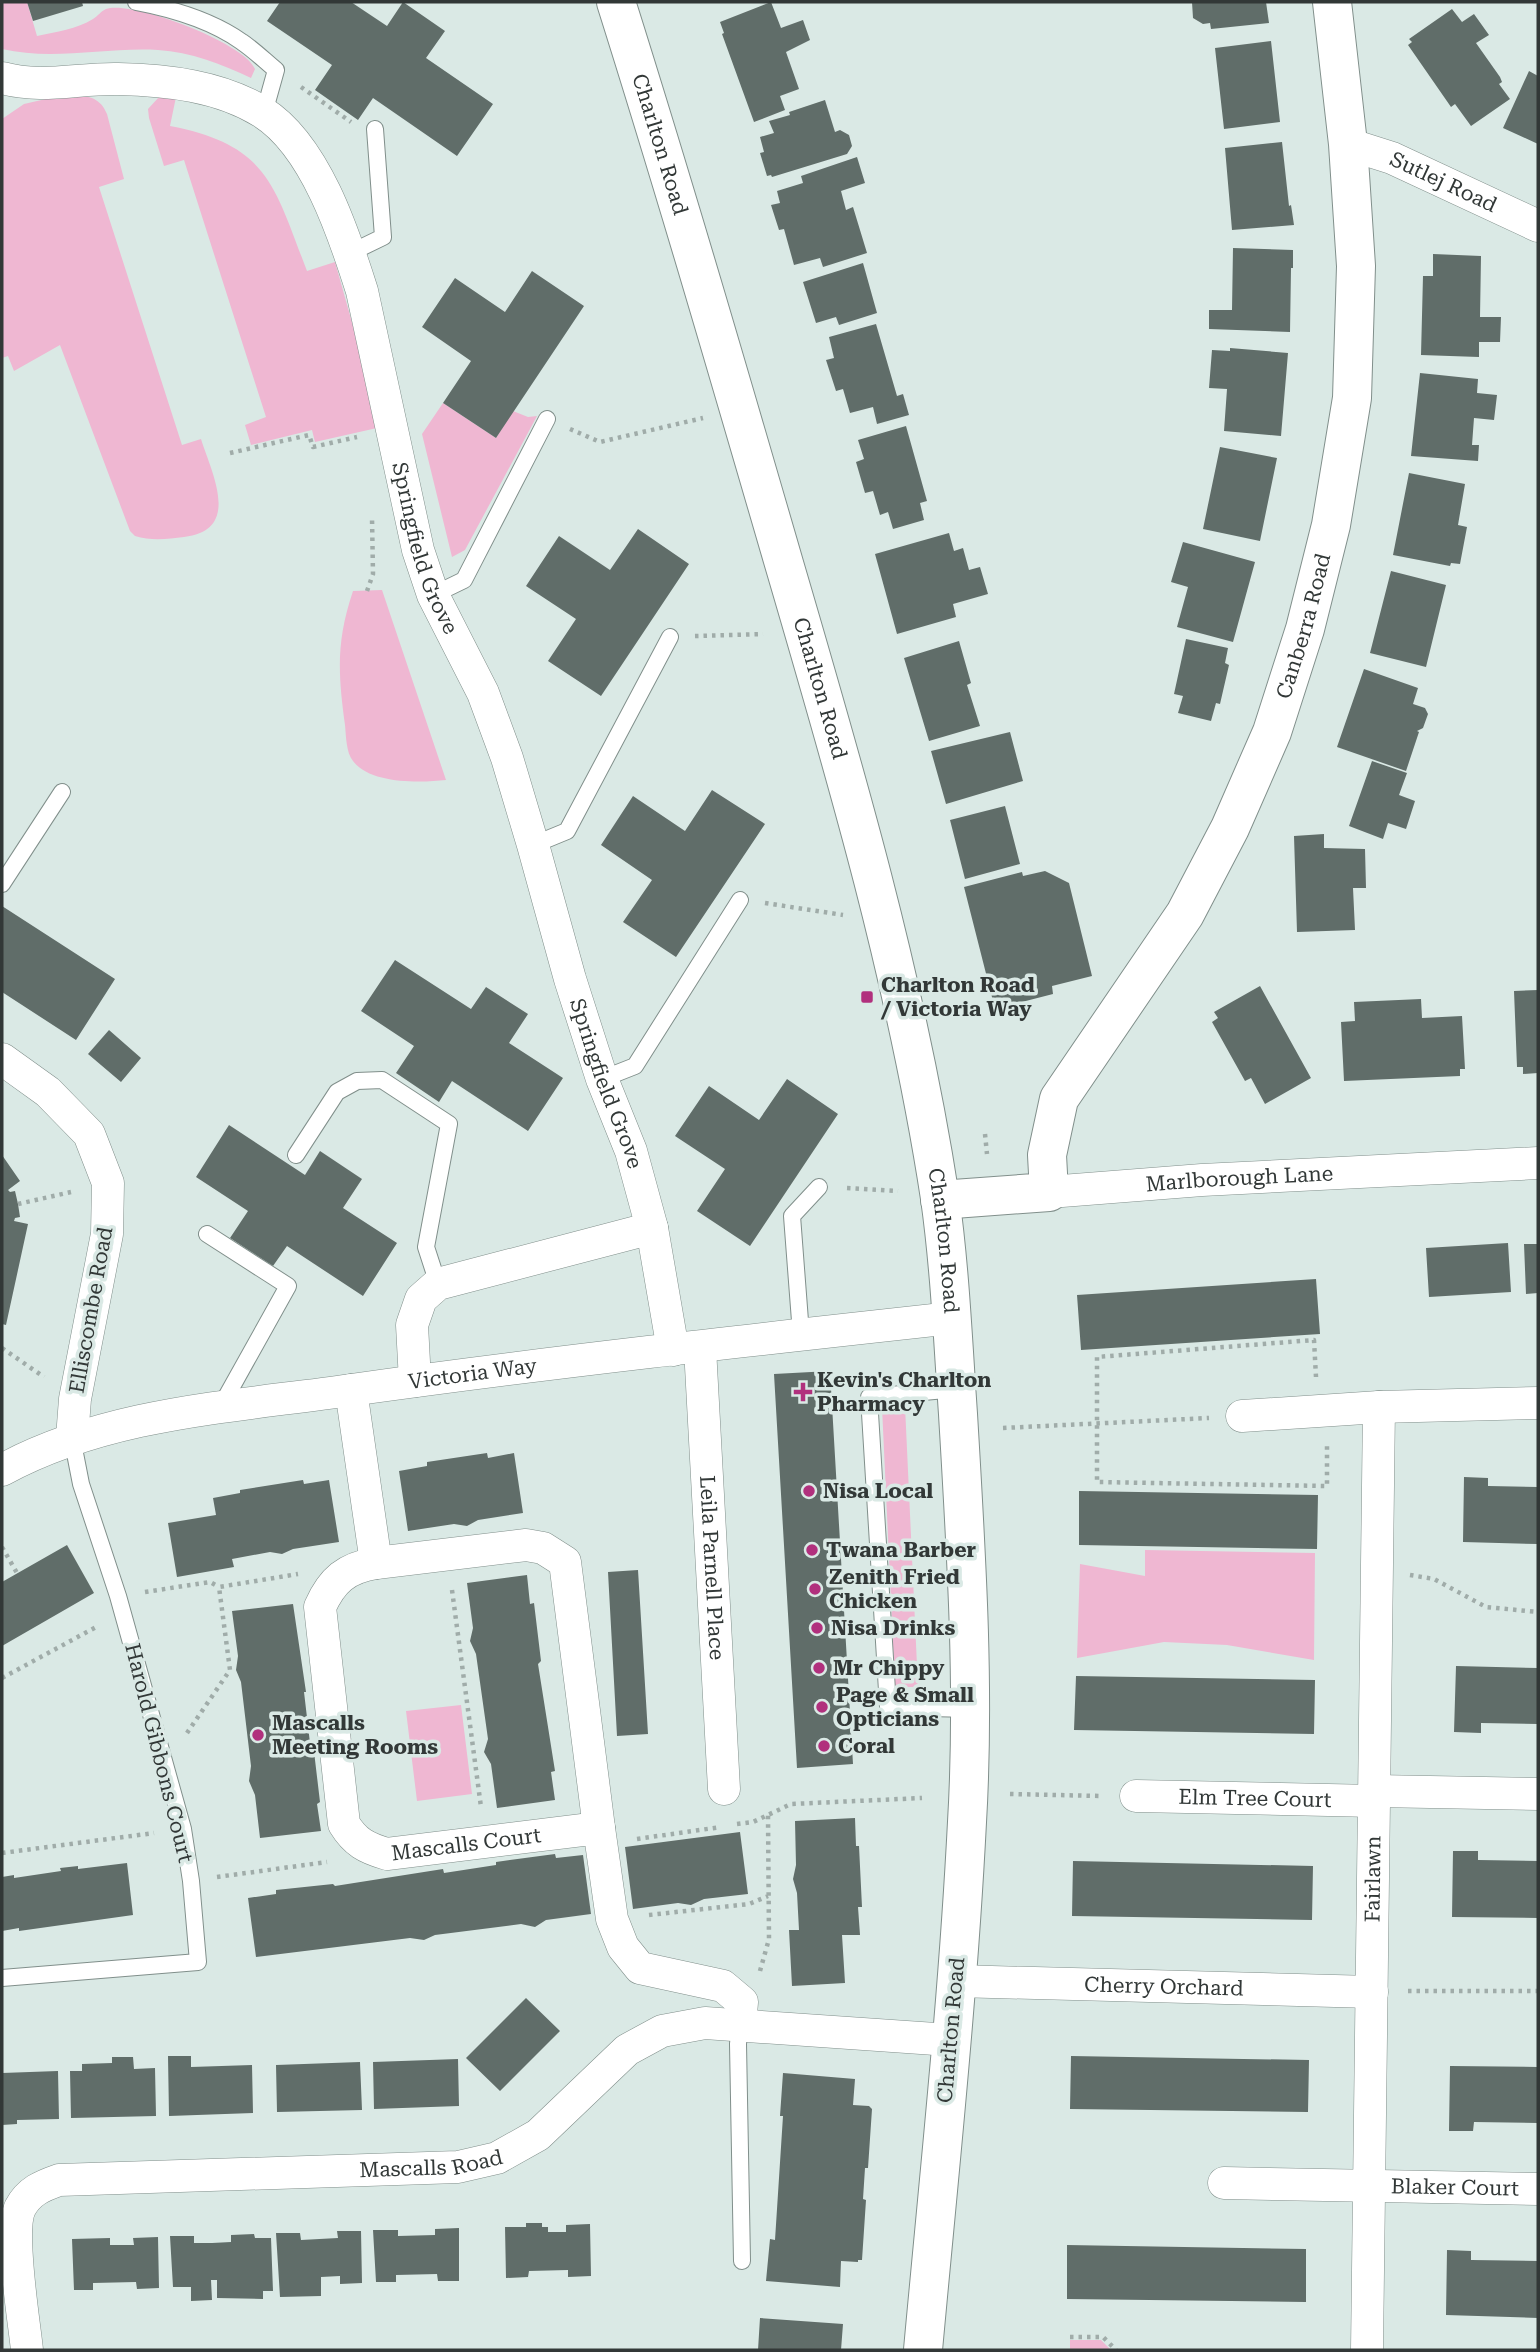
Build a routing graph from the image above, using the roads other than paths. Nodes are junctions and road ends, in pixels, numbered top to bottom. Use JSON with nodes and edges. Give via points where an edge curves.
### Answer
{"nodes":[{"id":1,"x":136,"y":2,"type":"edge"},
{"id":2,"x":616,"y":2,"type":"edge"},
{"id":3,"x":1332,"y":2,"type":"edge"},
{"id":4,"x":9,"y":88,"type":"edge"},
{"id":5,"x":264,"y":113,"type":"junction"},
{"id":6,"x":375,"y":129,"type":"road end"},
{"id":7,"x":1348,"y":144,"type":"junction"},
{"id":8,"x":1538,"y":226,"type":"edge"},
{"id":9,"x":350,"y":253,"type":"junction"},
{"id":10,"x":547,"y":419,"type":"road end"},
{"id":11,"x":433,"y":595,"type":"junction"},
{"id":12,"x":670,"y":637,"type":"dead end"},
{"id":13,"x":62,"y":792,"type":"dead end"},
{"id":14,"x":533,"y":845,"type":"junction"},
{"id":15,"x":2,"y":884,"type":"edge"},
{"id":16,"x":740,"y":900,"type":"road end"},
{"id":17,"x":2,"y":1059,"type":"edge"},
{"id":18,"x":602,"y":1079,"type":"junction"},
{"id":19,"x":296,"y":1155,"type":"dead end"},
{"id":20,"x":1538,"y":1163,"type":"edge"},
{"id":21,"x":819,"y":1187,"type":"road end"},
{"id":22,"x":1049,"y":1192,"type":"junction"},
{"id":23,"x":940,"y":1200,"type":"junction"},
{"id":24,"x":652,"y":1228,"type":"junction"},
{"id":25,"x":207,"y":1234,"type":"dead end"},
{"id":26,"x":438,"y":1284,"type":"junction"},
{"id":27,"x":951,"y":1318,"type":"junction"},
{"id":28,"x":800,"y":1334,"type":"junction"},
{"id":29,"x":687,"y":1349,"type":"junction"},
{"id":30,"x":415,"y":1381,"type":"junction"},
{"id":31,"x":956,"y":1389,"type":"junction"},
{"id":32,"x":351,"y":1390,"type":"junction"},
{"id":33,"x":1538,"y":1403,"type":"edge"},
{"id":34,"x":1379,"y":1407,"type":"junction"},
{"id":35,"x":220,"y":1408,"type":"junction"},
{"id":36,"x":1242,"y":1416,"type":"road end"},
{"id":37,"x":72,"y":1438,"type":"junction"},
{"id":38,"x":2,"y":1470,"type":"edge"},
{"id":39,"x":376,"y":1563,"type":"junction"},
{"id":40,"x":970,"y":1709,"type":"junction"},
{"id":41,"x":724,"y":1788,"type":"dead end"},
{"id":42,"x":1538,"y":1794,"type":"edge"},
{"id":43,"x":1136,"y":1796,"type":"road end"},
{"id":44,"x":1375,"y":1796,"type":"junction"},
{"id":45,"x":600,"y":1836,"type":"junction"},
{"id":46,"x":2,"y":1978,"type":"edge"},
{"id":47,"x":956,"y":1981,"type":"junction"},
{"id":48,"x":1372,"y":1992,"type":"junction"},
{"id":49,"x":741,"y":2014,"type":"junction"},
{"id":50,"x":950,"y":2040,"type":"junction"},
{"id":51,"x":1224,"y":2183,"type":"dead end"},
{"id":52,"x":1371,"y":2186,"type":"junction"},
{"id":53,"x":1538,"y":2189,"type":"edge"},
{"id":54,"x":743,"y":2261,"type":"dead end"},
{"id":55,"x":27,"y":2350,"type":"edge"},
{"id":56,"x":923,"y":2350,"type":"edge"},
{"id":57,"x":1367,"y":2350,"type":"edge"}],
"edges":[{"from":1,"to":5,"type":"lane","via":[[202,20],[241,41],[276,70]]},
{"from":2,"to":23,"type":"main road","name":"Charlton Road","via":[[843,764],[903,999]]},
{"from":3,"to":7,"type":"main road","name":"Canberra Road"},
{"from":4,"to":5,"type":"street","name":"Springfield Grove","via":[[152,80],[230,96]]},
{"from":5,"to":9,"type":"street","name":"Springfield Grove","via":[[294,140],[319,182]]},
{"from":6,"to":9,"type":"lane","via":[[383,237]]},
{"from":7,"to":8,"type":"street","name":"Sutlej Road","via":[[1392,158]]},
{"from":7,"to":22,"type":"main road","name":"Canberra Road","via":[[1356,266],[1352,398],[1331,524],[1305,629],[1272,732],[1230,828],[1185,914],[1059,1099],[1047,1154]]},
{"from":9,"to":11,"type":"street","name":"Springfield Grove","via":[[418,550]]},
{"from":10,"to":11,"type":"lane","via":[[464,580]]},
{"from":11,"to":14,"type":"street","name":"Springfield Grove","via":[[483,693]]},
{"from":12,"to":14,"type":"lane","via":[[567,831]]},
{"from":13,"to":15,"type":"lane"},
{"from":14,"to":18,"type":"street","name":"Springfield Grove"},
{"from":16,"to":18,"type":"lane","via":[[635,1066]]},
{"from":17,"to":37,"type":"street","name":"Elliscombe Road","via":[[48,1092],[89,1134],[108,1183],[107,1234],[75,1399]]},
{"from":18,"to":24,"type":"street","name":"Springfield Grove","via":[[631,1151]]},
{"from":19,"to":26,"type":"lane","via":[[337,1092],[357,1081],[382,1080],[449,1124],[426,1247]]},
{"from":20,"to":22,"type":"street","name":"Marlborough Lane"},
{"from":21,"to":28,"type":"lane","via":[[792,1216]]},
{"from":22,"to":23,"type":"main road","name":"Marlborough Lane"},
{"from":23,"to":27,"type":"main road","name":"Charlton Road"},
{"from":24,"to":26,"type":"street"},
{"from":24,"to":29,"type":"street","name":"Springfield Grove"},
{"from":25,"to":35,"type":"lane","via":[[288,1286]]},
{"from":26,"to":30,"type":"street","via":[[421,1299],[412,1325]]},
{"from":27,"to":28,"type":"street","name":"Victoria Way"},
{"from":27,"to":31,"type":"main road","name":"Charlton Road"},
{"from":28,"to":29,"type":"street","name":"Victoria Way"},
{"from":29,"to":30,"type":"street","name":"Victoria Way"},
{"from":29,"to":41,"type":"street","name":"Leila Parnell Place"},
{"from":30,"to":32,"type":"street","name":"Victoria Way"},
{"from":31,"to":40,"type":"main road","name":"Charlton Road","via":[[968,1571]]},
{"from":31,"to":40,"type":"lane","via":[[869,1396],[888,1707]]},
{"from":32,"to":35,"type":"street","name":"Victoria Way"},
{"from":32,"to":39,"type":"street"},
{"from":33,"to":34,"type":"street"},
{"from":34,"to":36,"type":"street"},
{"from":34,"to":44,"type":"street","name":"Fairlawn"},
{"from":35,"to":37,"type":"street","name":"Victoria Way","via":[[150,1417]]},
{"from":37,"to":38,"type":"street","name":"Victoria Way"},
{"from":37,"to":46,"type":"lane","name":"Harold Gibbons Court","via":[[81,1484],[123,1612],[183,1829],[198,1962]]},
{"from":39,"to":45,"type":"street","via":[[526,1545],[543,1548],[565,1562]]},
{"from":39,"to":45,"type":"street","name":"Mascalls Court","via":[[342,1575],[320,1607],[344,1824],[353,1838],[387,1854]]},
{"from":40,"to":47,"type":"main road","name":"Charlton Road","via":[[968,1819]]},
{"from":42,"to":44,"type":"street","name":"Elm Tree Court"},
{"from":43,"to":44,"type":"street","name":"Elm Tree Court"},
{"from":44,"to":48,"type":"street","name":"Fairlawn"},
{"from":45,"to":49,"type":"street","via":[[612,1919],[623,1947],[640,1968],[723,1986]]},
{"from":47,"to":48,"type":"street","name":"Cherry Orchard"},
{"from":47,"to":50,"type":"main road","name":"Charlton Road"},
{"from":48,"to":52,"type":"street","name":"Fairlawn"},
{"from":49,"to":50,"type":"street","name":"Mascalls Road"},
{"from":49,"to":54,"type":"lane"},
{"from":49,"to":55,"type":"street","name":"Mascalls Road","via":[[662,2031],[627,2050],[538,2135],[497,2158],[458,2167],[59,2180],[36,2188],[20,2208],[15,2234]]},
{"from":50,"to":56,"type":"main road","name":"Charlton Road"},
{"from":51,"to":52,"type":"street","name":"Blaker Court"},
{"from":52,"to":53,"type":"street","name":"Blaker Court"},
{"from":52,"to":57,"type":"street","name":"Fairlawn"}]}
